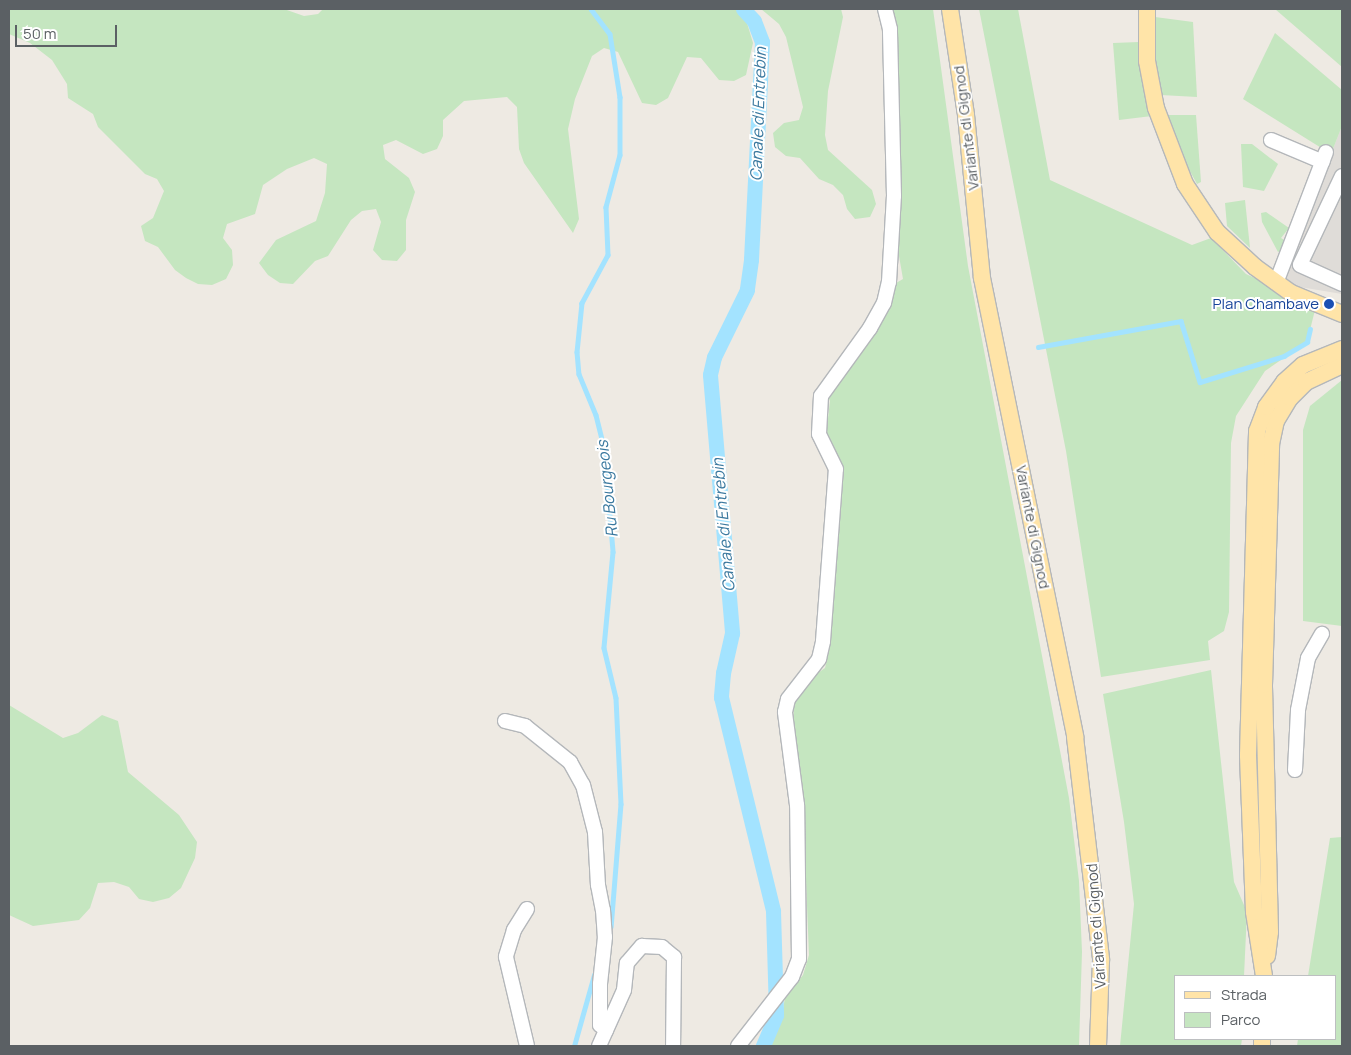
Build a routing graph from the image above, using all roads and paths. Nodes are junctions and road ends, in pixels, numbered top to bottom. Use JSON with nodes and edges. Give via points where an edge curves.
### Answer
{"nodes":[{"id":1,"x":885,"y":9,"type":"edge"},
{"id":2,"x":950,"y":9,"type":"edge"},
{"id":3,"x":1147,"y":9,"type":"edge"},
{"id":4,"x":1271,"y":140,"type":"dead end"},
{"id":5,"x":1342,"y":176,"type":"edge"},
{"id":6,"x":1276,"y":283,"type":"junction"},
{"id":7,"x":1342,"y":284,"type":"edge"},
{"id":8,"x":1342,"y":314,"type":"edge"},
{"id":9,"x":1342,"y":349,"type":"edge"},
{"id":10,"x":1342,"y":365,"type":"edge"},
{"id":11,"x":1322,"y":634,"type":"dead end"},
{"id":12,"x":505,"y":721,"type":"dead end"},
{"id":13,"x":1295,"y":770,"type":"dead end"},
{"id":14,"x":527,"y":909,"type":"dead end"},
{"id":15,"x":1264,"y":974,"type":"edge"},
{"id":16,"x":606,"y":1030,"type":"junction"},
{"id":17,"x":527,"y":1046,"type":"edge"},
{"id":18,"x":599,"y":1046,"type":"edge"},
{"id":19,"x":673,"y":1046,"type":"edge"},
{"id":20,"x":738,"y":1046,"type":"edge"},
{"id":21,"x":1098,"y":1046,"type":"edge"}],
"edges":[{"from":1,"to":20,"type":"street","via":[[890,30],[894,187],[889,282],[884,303],[870,328],[821,396],[817,414],[819,434],[836,469],[819,659],[788,699],[785,712],[797,805],[800,946],[792,977]]},
{"from":2,"to":21,"type":"main road","name":"Variante di Gignod","via":[[966,115],[982,278],[1075,737],[1101,960]]},
{"from":3,"to":6,"type":"main road","via":[[1146,61],[1156,108],[1185,184],[1217,232]]},
{"from":4,"to":6,"type":"street","via":[[1325,157]]},
{"from":5,"to":7,"type":"street","via":[[1300,265]]},
{"from":6,"to":8,"type":"main road"},
{"from":9,"to":15,"type":"main road","via":[[1303,365],[1284,382],[1266,407],[1257,431],[1248,755],[1254,912]]},
{"from":10,"to":15,"type":"main road","via":[[1306,382],[1290,398],[1276,421],[1270,444],[1264,686],[1270,932]]},
{"from":11,"to":13,"type":"street","via":[[1308,658],[1298,710]]},
{"from":12,"to":16,"type":"street","via":[[525,726],[570,762],[583,785],[595,832],[604,920],[600,1025]]},
{"from":14,"to":17,"type":"street","via":[[514,930],[506,957]]},
{"from":16,"to":18,"type":"street"},
{"from":16,"to":19,"type":"street","via":[[624,990],[627,963],[642,946],[662,947],[674,957]]}]}
